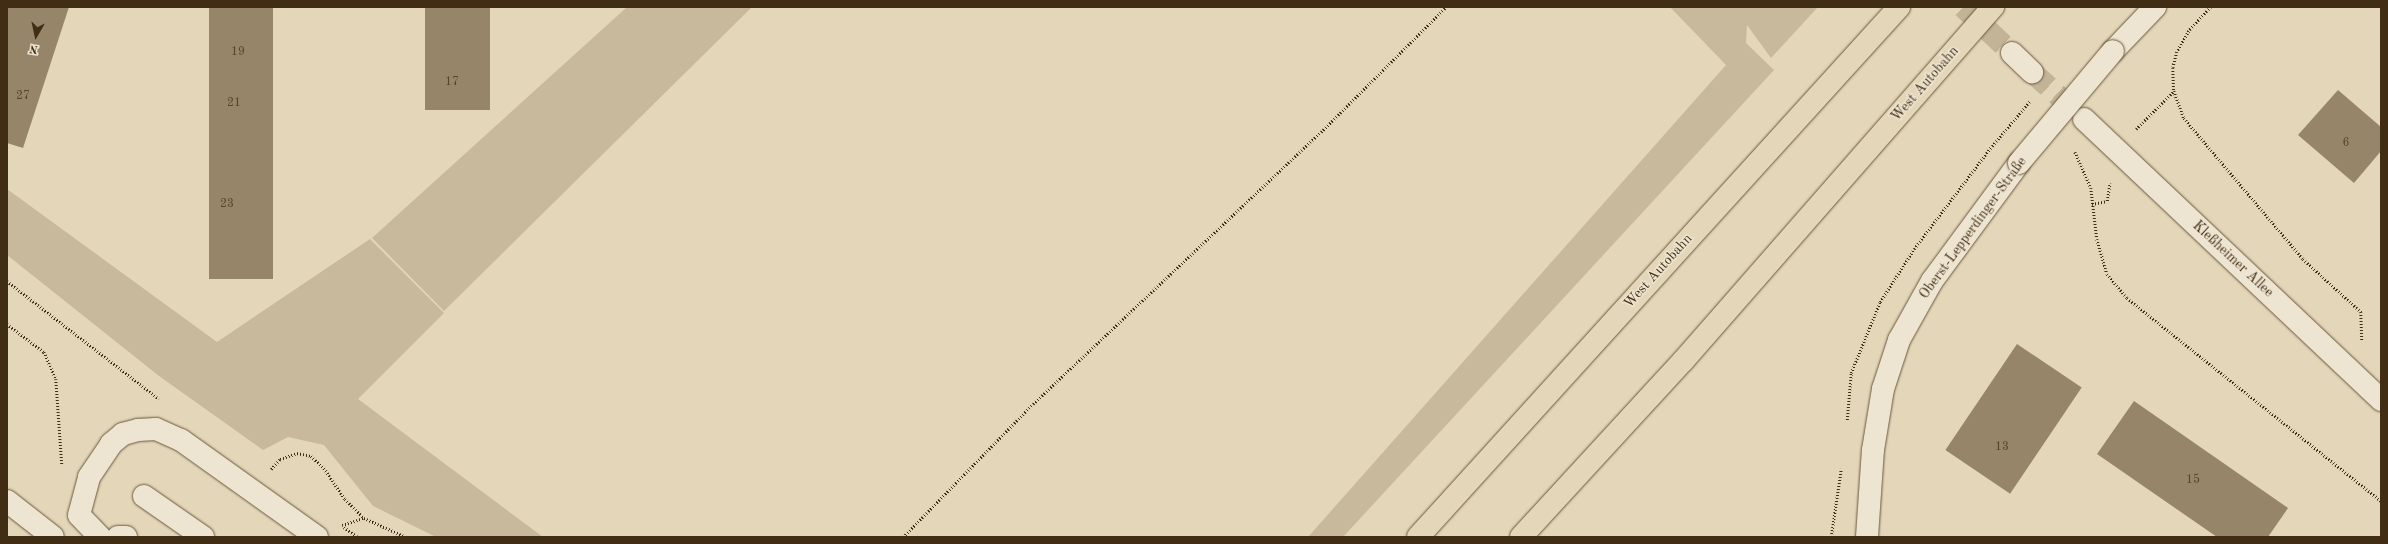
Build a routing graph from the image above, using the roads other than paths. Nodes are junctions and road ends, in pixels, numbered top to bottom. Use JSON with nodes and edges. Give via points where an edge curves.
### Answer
{"nodes":[{"id":1,"x":1899,"y":7,"type":"edge"},
{"id":2,"x":1993,"y":7,"type":"edge"},
{"id":3,"x":2155,"y":7,"type":"edge"},
{"id":4,"x":2012,"y":53,"type":"tunnel mouth"},
{"id":5,"x":2032,"y":72,"type":"tunnel mouth"},
{"id":6,"x":2084,"y":119,"type":"tunnel mouth"},
{"id":7,"x":2381,"y":400,"type":"edge"},
{"id":8,"x":144,"y":496,"type":"dead end"},
{"id":9,"x":11,"y":511,"type":"edge"},
{"id":10,"x":53,"y":537,"type":"edge"},
{"id":11,"x":100,"y":537,"type":"edge"},
{"id":12,"x":118,"y":537,"type":"edge"},
{"id":13,"x":126,"y":537,"type":"edge"},
{"id":14,"x":203,"y":537,"type":"edge"},
{"id":15,"x":317,"y":537,"type":"edge"},
{"id":16,"x":1418,"y":537,"type":"edge"},
{"id":17,"x":1521,"y":537,"type":"edge"},
{"id":18,"x":1867,"y":537,"type":"edge"}],
"edges":[{"from":1,"to":16,"type":"highway","name":"West Autobahn"},
{"from":2,"to":17,"type":"highway","name":"West Autobahn","via":[[1683,361]]},
{"from":3,"to":18,"type":"street","name":"Oberst-Lepperdinger-Straße","bridge":true,"via":[[2113,51],[2019,163],[1932,281],[1899,340],[1883,389],[1873,450]]},
{"from":4,"to":5,"type":"street"},
{"from":6,"to":7,"type":"street","name":"Kleßheimer Allee"},
{"from":8,"to":14,"type":"street"},
{"from":9,"to":10,"type":"street"},
{"from":11,"to":15,"type":"street","via":[[79,515],[88,477],[111,444],[123,434],[156,429],[181,440]]},
{"from":12,"to":13,"type":"street"}]}
